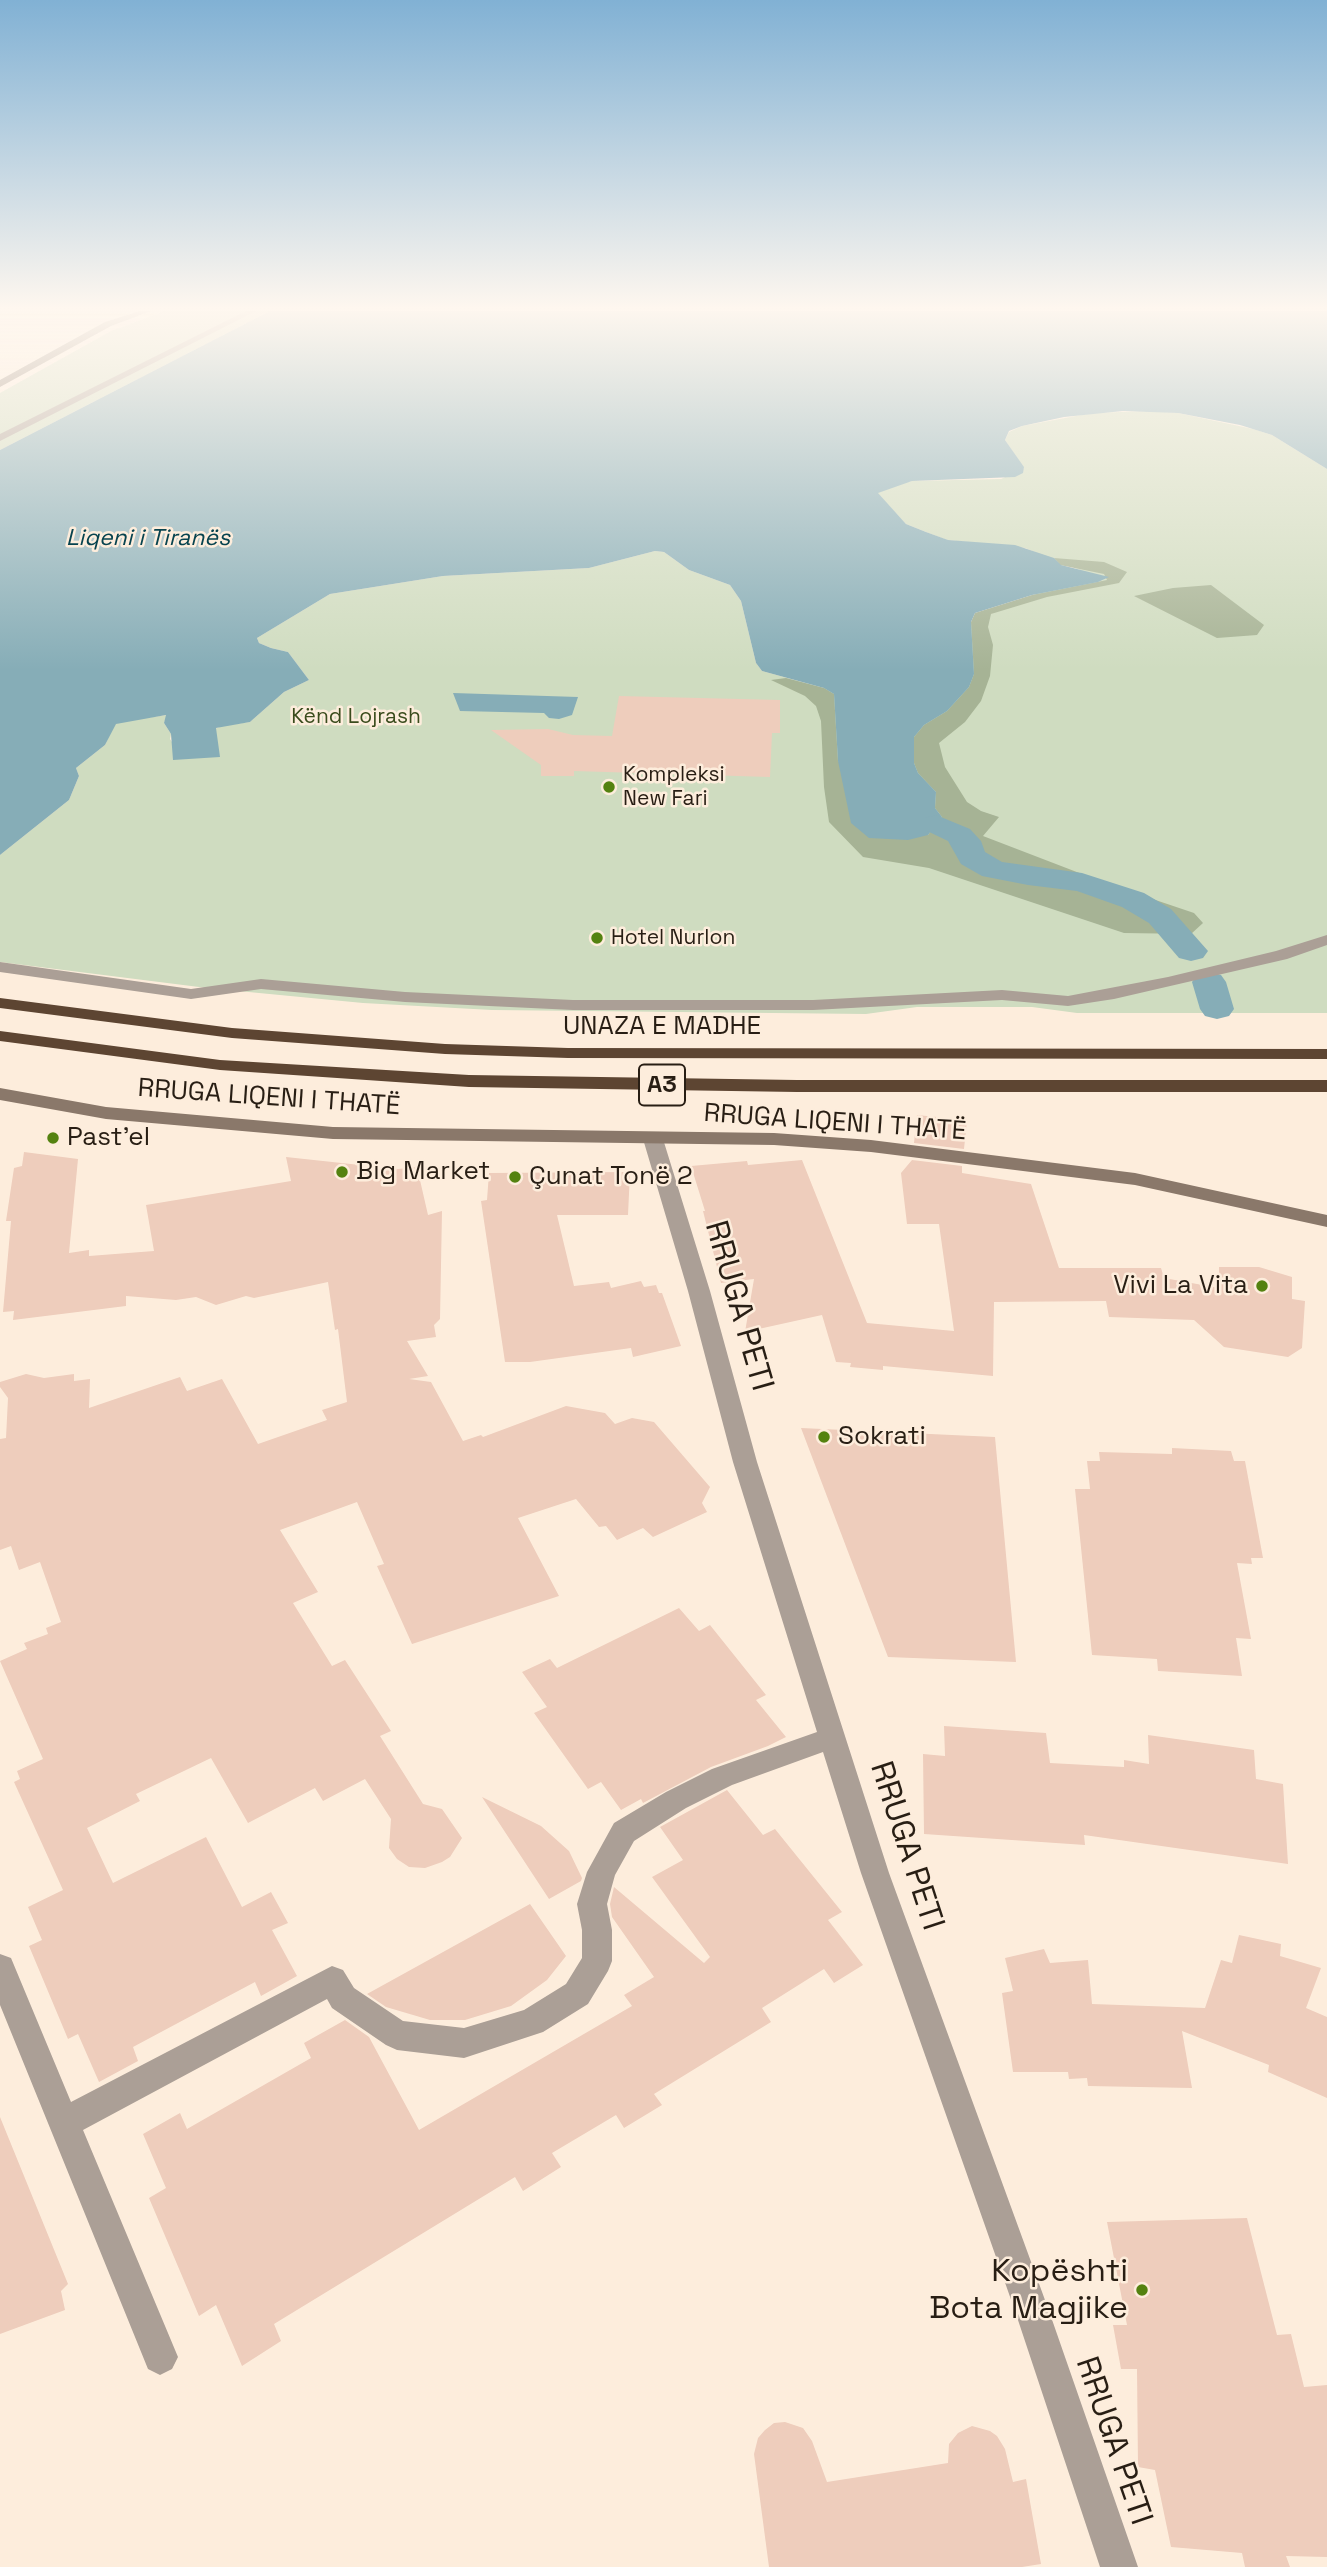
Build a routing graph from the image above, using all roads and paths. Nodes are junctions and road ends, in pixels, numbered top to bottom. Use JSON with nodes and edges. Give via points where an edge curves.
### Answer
{"nodes":[{"id":1,"x":1327,"y":940,"type":"edge"},
{"id":2,"x":0,"y":967,"type":"edge"},
{"id":3,"x":0,"y":989,"type":"edge"},
{"id":4,"x":0,"y":1003,"type":"edge"},
{"id":5,"x":61,"y":1012,"type":"junction"},
{"id":6,"x":0,"y":1036,"type":"edge"},
{"id":7,"x":1327,"y":1054,"type":"edge"},
{"id":8,"x":1327,"y":1086,"type":"edge"},
{"id":9,"x":0,"y":1094,"type":"edge"},
{"id":10,"x":653,"y":1139,"type":"junction"},
{"id":11,"x":1327,"y":1221,"type":"edge"},
{"id":12,"x":833,"y":1738,"type":"junction"},
{"id":13,"x":0,"y":1968,"type":"edge"},
{"id":14,"x":63,"y":2123,"type":"junction"},
{"id":15,"x":160,"y":2357,"type":"dead end"},
{"id":16,"x":1119,"y":2567,"type":"edge"}],
"edges":[{"from":1,"to":2,"type":"street","via":[[1168,982],[1068,1001],[1002,995],[813,1005],[573,1006],[261,984],[191,994]]},
{"from":3,"to":5,"type":"highway","via":[[22,993]]},
{"from":4,"to":5,"type":"highway","name":"UNAZA E MADHE","number":"A3"},
{"from":5,"to":7,"type":"highway","name":"UNAZA E MADHE","number":"A3","via":[[330,1041],[554,1053]]},
{"from":6,"to":8,"type":"highway","number":"A3","via":[[220,1065],[469,1082]]},
{"from":9,"to":10,"type":"street","name":"RRUGA LIQENI I THATË","via":[[106,1112],[333,1133]]},
{"from":10,"to":11,"type":"street","name":"RRUGA LIQENI I THATË","via":[[774,1139],[995,1161],[1135,1179]]},
{"from":10,"to":12,"type":"street","name":"RRUGA PETI","via":[[745,1462]]},
{"from":12,"to":14,"type":"street","via":[[722,1777],[624,1832],[601,1872],[592,1904],[597,1962],[577,1994],[532,2022],[464,2043],[397,2035],[343,1998],[332,1980]]},
{"from":12,"to":16,"type":"street","name":"RRUGA PETI","via":[[875,1873]]},
{"from":13,"to":14,"type":"street"},
{"from":14,"to":15,"type":"street"}]}
